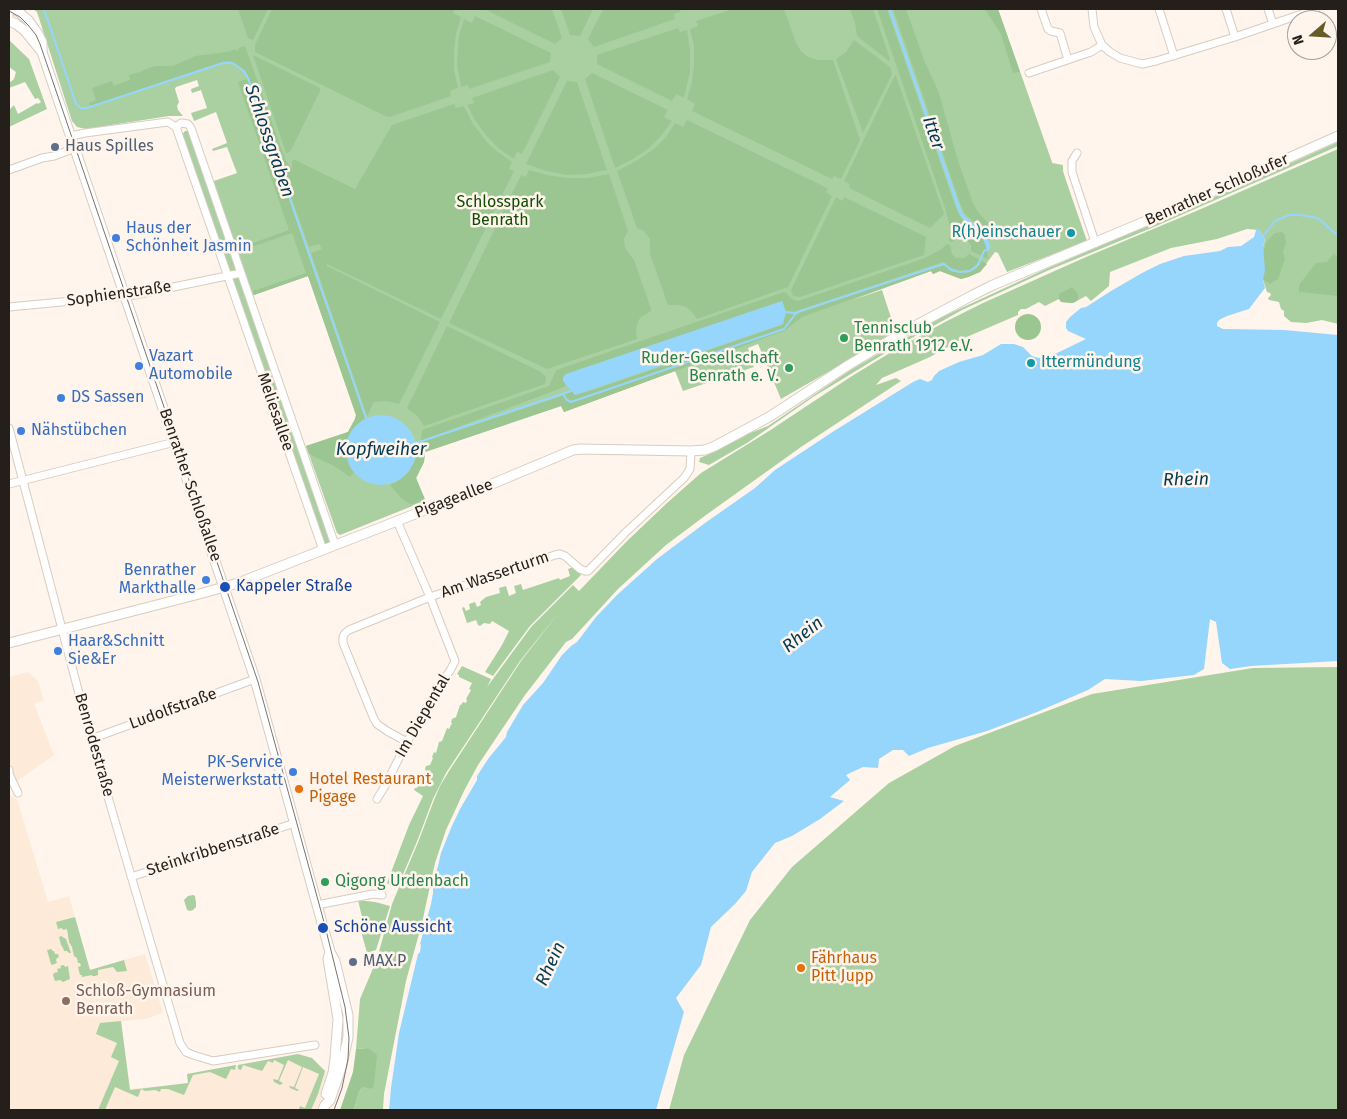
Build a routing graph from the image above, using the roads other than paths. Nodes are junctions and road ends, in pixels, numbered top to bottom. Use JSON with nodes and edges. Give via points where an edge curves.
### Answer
{"nodes":[{"id":1,"x":13,"y":9,"type":"edge"},
{"id":2,"x":1041,"y":9,"type":"edge"},
{"id":3,"x":1092,"y":9,"type":"edge"},
{"id":4,"x":1159,"y":9,"type":"edge"},
{"id":5,"x":1226,"y":9,"type":"edge"},
{"id":6,"x":1268,"y":9,"type":"edge"},
{"id":7,"x":1316,"y":9,"type":"edge"},
{"id":8,"x":9,"y":12,"type":"edge"},
{"id":9,"x":9,"y":17,"type":"edge"},
{"id":10,"x":9,"y":21,"type":"edge"},
{"id":11,"x":1273,"y":24,"type":"junction"},
{"id":12,"x":1236,"y":37,"type":"junction"},
{"id":13,"x":1102,"y":45,"type":"junction"},
{"id":14,"x":42,"y":52,"type":"junction"},
{"id":15,"x":1174,"y":56,"type":"junction"},
{"id":16,"x":1068,"y":60,"type":"junction"},
{"id":17,"x":1029,"y":73,"type":"dead end"},
{"id":18,"x":176,"y":127,"type":"junction"},
{"id":19,"x":71,"y":136,"type":"junction"},
{"id":20,"x":1338,"y":136,"type":"edge"},
{"id":21,"x":75,"y":148,"type":"junction"},
{"id":22,"x":1077,"y":153,"type":"dead end"},
{"id":23,"x":9,"y":170,"type":"edge"},
{"id":24,"x":1095,"y":242,"type":"junction"},
{"id":25,"x":241,"y":273,"type":"junction"},
{"id":26,"x":228,"y":275,"type":"junction"},
{"id":27,"x":125,"y":296,"type":"junction"},
{"id":28,"x":9,"y":306,"type":"edge"},
{"id":29,"x":9,"y":428,"type":"edge"},
{"id":30,"x":175,"y":442,"type":"junction"},
{"id":31,"x":691,"y":451,"type":"junction"},
{"id":32,"x":23,"y":480,"type":"junction"},
{"id":33,"x":9,"y":484,"type":"edge"},
{"id":34,"x":397,"y":521,"type":"junction"},
{"id":35,"x":335,"y":545,"type":"junction"},
{"id":36,"x":322,"y":550,"type":"junction"},
{"id":37,"x":224,"y":587,"type":"junction"},
{"id":38,"x":430,"y":597,"type":"junction"},
{"id":39,"x":62,"y":630,"type":"junction"},
{"id":40,"x":9,"y":643,"type":"edge"},
{"id":41,"x":255,"y":679,"type":"junction"},
{"id":42,"x":91,"y":739,"type":"junction"},
{"id":43,"x":406,"y":742,"type":"junction"},
{"id":44,"x":9,"y":770,"type":"edge"},
{"id":45,"x":18,"y":793,"type":"dead end"},
{"id":46,"x":377,"y":799,"type":"dead end"},
{"id":47,"x":295,"y":823,"type":"junction"},
{"id":48,"x":131,"y":877,"type":"junction"},
{"id":49,"x":382,"y":895,"type":"dead end"},
{"id":50,"x":317,"y":905,"type":"junction"},
{"id":51,"x":330,"y":952,"type":"junction"},
{"id":52,"x":315,"y":1045,"type":"dead end"},
{"id":53,"x":324,"y":1108,"type":"edge"}],
"edges":[{"from":1,"to":14,"type":"street","name":"Benrather Schloßallee","via":[[28,20],[38,34]]},
{"from":2,"to":16,"type":"street","via":[[1048,29],[1060,33]]},
{"from":3,"to":13,"type":"street","via":[[1094,27]]},
{"from":4,"to":15,"type":"street"},
{"from":5,"to":12,"type":"street"},
{"from":6,"to":11,"type":"street"},
{"from":7,"to":11,"type":"street"},
{"from":8,"to":9,"type":"street"},
{"from":10,"to":14,"type":"street","name":"Benrather Schloßallee","via":[[24,30]]},
{"from":11,"to":12,"type":"street"},
{"from":12,"to":15,"type":"street"},
{"from":13,"to":15,"type":"street","via":[[1120,58],[1137,63]]},
{"from":13,"to":16,"type":"street"},
{"from":14,"to":19,"type":"street","name":"Benrather Schloßallee"},
{"from":16,"to":17,"type":"street"},
{"from":18,"to":19,"type":"street","name":"Meliesallee","via":[[168,122]]},
{"from":18,"to":25,"type":"street","name":"Meliesallee","via":[[181,123],[191,128]]},
{"from":18,"to":26,"type":"street","name":"Meliesallee"},
{"from":19,"to":21,"type":"street","name":"Benrather Schloßallee"},
{"from":20,"to":24,"type":"street","name":"Benrather Schloßufer"},
{"from":21,"to":23,"type":"street"},
{"from":21,"to":27,"type":"street","name":"Benrather Schloßallee"},
{"from":22,"to":24,"type":"street","via":[[1072,161],[1072,172]]},
{"from":24,"to":31,"type":"street","name":"Benrather Schloßufer","via":[[952,305],[847,366],[769,417],[715,446]]},
{"from":25,"to":26,"type":"street"},
{"from":25,"to":35,"type":"street","name":"Meliesallee"},
{"from":26,"to":27,"type":"street","name":"Sophienstraße"},
{"from":26,"to":36,"type":"street","name":"Meliesallee"},
{"from":27,"to":28,"type":"street","name":"Sophienstraße"},
{"from":27,"to":30,"type":"street","name":"Benrather Schloßallee"},
{"from":29,"to":32,"type":"street","name":"Benrodestraße"},
{"from":30,"to":32,"type":"street"},
{"from":30,"to":37,"type":"street","name":"Benrather Schloßallee"},
{"from":31,"to":34,"type":"street","name":"Pigageallee","via":[[580,448]]},
{"from":31,"to":38,"type":"street","name":"Am Wasserturm","via":[[690,469],[684,478],[591,568],[580,569],[560,554]]},
{"from":32,"to":33,"type":"street"},
{"from":32,"to":39,"type":"street","name":"Benrodestraße"},
{"from":34,"to":35,"type":"street","name":"Pigageallee"},
{"from":34,"to":38,"type":"street","name":"Im Diepental"},
{"from":35,"to":36,"type":"street","name":"Pigageallee"},
{"from":36,"to":37,"type":"street","name":"Pigageallee"},
{"from":37,"to":39,"type":"street"},
{"from":37,"to":41,"type":"street","name":"Benrather Schloßallee"},
{"from":38,"to":43,"type":"street","name":"Im Diepental","via":[[454,661]]},
{"from":38,"to":43,"type":"street","via":[[349,630],[343,637],[377,724]]},
{"from":39,"to":40,"type":"street"},
{"from":39,"to":42,"type":"street","name":"Benrodestraße"},
{"from":41,"to":42,"type":"street","name":"Ludolfstraße"},
{"from":41,"to":47,"type":"street","name":"Benrather Schloßallee"},
{"from":42,"to":48,"type":"street","name":"Benrodestraße"},
{"from":43,"to":46,"type":"street","name":"Im Diepental"},
{"from":44,"to":45,"type":"street"},
{"from":47,"to":48,"type":"street","name":"Steinkribbenstraße"},
{"from":47,"to":50,"type":"street","name":"Benrather Schloßallee"},
{"from":48,"to":52,"type":"street","name":"Benrodestraße","via":[[180,1044],[186,1052],[213,1061]]},
{"from":49,"to":50,"type":"street"},
{"from":50,"to":51,"type":"street","name":"Benrather Schloßallee"},
{"from":51,"to":53,"type":"street","name":"Benrather Schloßallee","via":[[328,960],[338,1019],[333,1073]]},
{"from":51,"to":53,"type":"street","name":"Benrather Schloßallee","via":[[348,1015],[348,1037],[337,1081]]}]}
